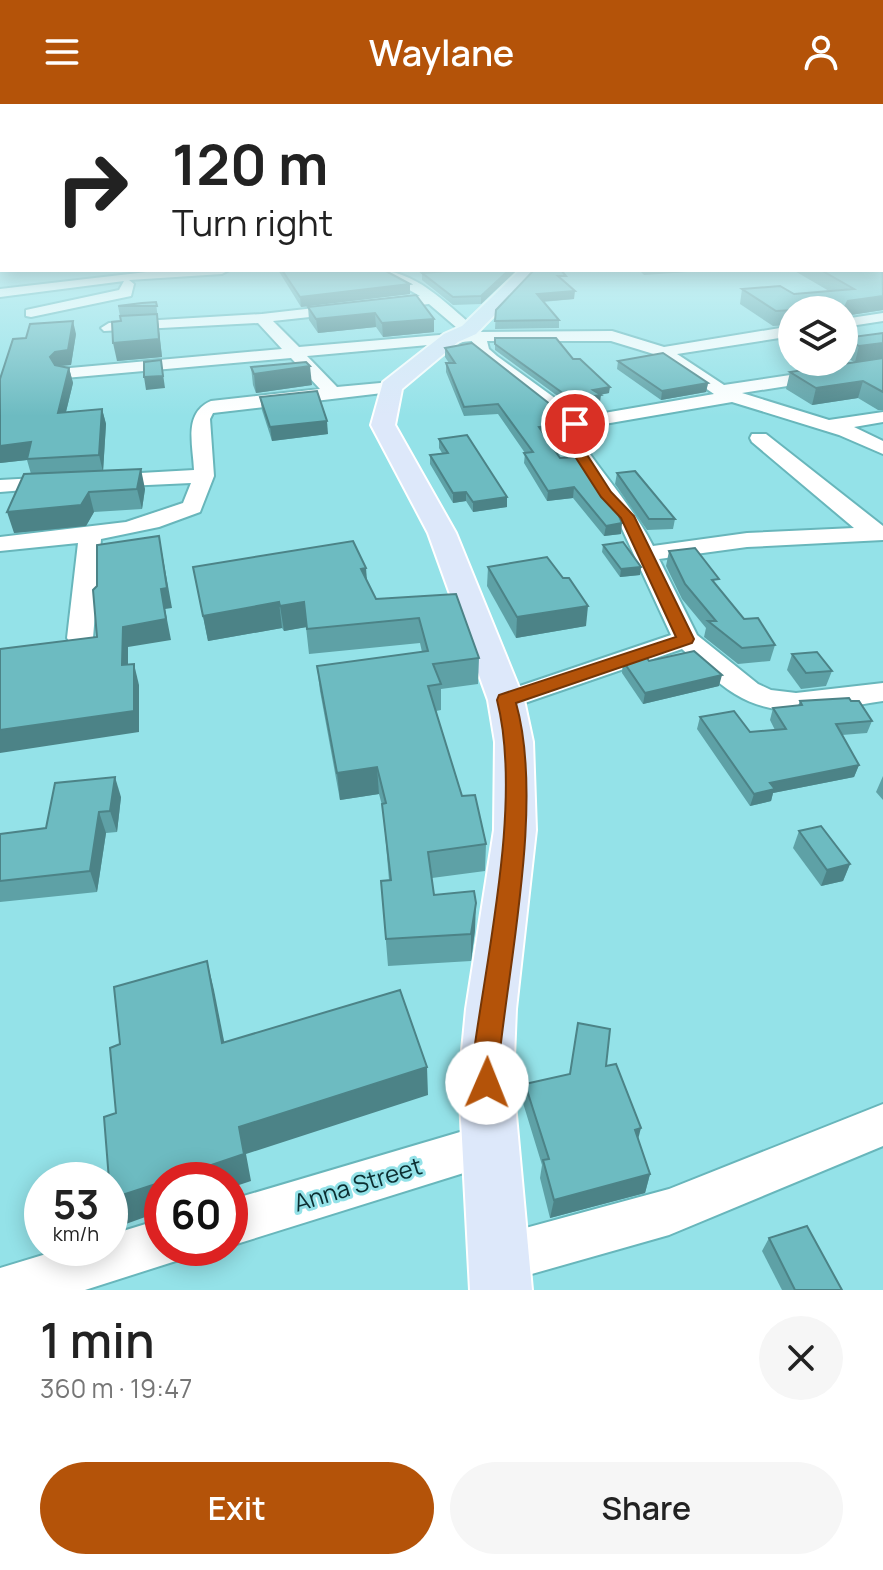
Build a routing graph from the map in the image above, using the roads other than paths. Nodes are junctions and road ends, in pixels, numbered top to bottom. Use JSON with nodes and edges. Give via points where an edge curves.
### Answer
{"nodes":[{"id":1,"x":33,"y":305,"type":"edge"},
{"id":2,"x":115,"y":305,"type":"edge"},
{"id":3,"x":375,"y":305,"type":"edge"},
{"id":4,"x":438,"y":305,"type":"edge"},
{"id":5,"x":495,"y":305,"type":"edge"},
{"id":6,"x":14,"y":310,"type":"dead end"},
{"id":7,"x":31,"y":313,"type":"dead end"},
{"id":8,"x":108,"y":313,"type":"junction"},
{"id":9,"x":262,"y":318,"type":"junction"},
{"id":10,"x":878,"y":321,"type":"edge"},
{"id":11,"x":858,"y":322,"type":"edge"},
{"id":12,"x":778,"y":333,"type":"edge"},
{"id":13,"x":466,"y":334,"type":"junction"},
{"id":14,"x":292,"y":351,"type":"junction"},
{"id":15,"x":663,"y":352,"type":"junction"},
{"id":16,"x":883,"y":366,"type":"edge"},
{"id":17,"x":65,"y":373,"type":"edge"},
{"id":18,"x":391,"y":387,"type":"junction"},
{"id":19,"x":332,"y":392,"type":"junction"},
{"id":20,"x":728,"y":393,"type":"junction"},
{"id":21,"x":883,"y":417,"type":"edge"},
{"id":22,"x":575,"y":424,"type":"junction"},
{"id":23,"x":828,"y":426,"type":"junction"},
{"id":24,"x":759,"y":438,"type":"dead end"},
{"id":25,"x":883,"y":448,"type":"edge"},
{"id":26,"x":204,"y":476,"type":"junction"},
{"id":27,"x":0,"y":486,"type":"edge"},
{"id":28,"x":879,"y":533,"type":"edge"},
{"id":29,"x":90,"y":534,"type":"junction"},
{"id":30,"x":0,"y":544,"type":"edge"},
{"id":31,"x":645,"y":554,"type":"junction"},
{"id":32,"x":80,"y":638,"type":"edge"},
{"id":33,"x":686,"y":639,"type":"junction"},
{"id":34,"x":883,"y":692,"type":"edge"},
{"id":35,"x":506,"y":700,"type":"junction"},
{"id":36,"x":883,"y":1125,"type":"edge"},
{"id":37,"x":487,"y":1146,"type":"junction"},
{"id":38,"x":248,"y":1218,"type":"edge"},
{"id":39,"x":144,"y":1248,"type":"edge"},
{"id":40,"x":500,"y":1274,"type":"edge"},
{"id":41,"x":6,"y":1290,"type":"edge"}],
"edges":[{"from":1,"to":6,"type":"street"},
{"from":2,"to":8,"type":"street"},
{"from":3,"to":9,"type":"street"},
{"from":4,"to":13,"type":"street"},
{"from":5,"to":13,"type":"main road"},
{"from":7,"to":8,"type":"street"},
{"from":8,"to":9,"type":"street"},
{"from":9,"to":14,"type":"street"},
{"from":10,"to":11,"type":"street"},
{"from":12,"to":15,"type":"street"},
{"from":13,"to":14,"type":"street"},
{"from":13,"to":15,"type":"street","via":[[612,336]]},
{"from":13,"to":18,"type":"main road"},
{"from":13,"to":22,"type":"street"},
{"from":14,"to":17,"type":"street"},
{"from":14,"to":19,"type":"street"},
{"from":15,"to":20,"type":"street"},
{"from":16,"to":20,"type":"street"},
{"from":18,"to":19,"type":"street"},
{"from":18,"to":35,"type":"main road","via":[[383,425],[442,533]]},
{"from":19,"to":26,"type":"street","via":[[230,401],[205,410]]},
{"from":20,"to":22,"type":"street"},
{"from":20,"to":23,"type":"street"},
{"from":21,"to":23,"type":"street"},
{"from":22,"to":31,"type":"street","via":[[580,457],[627,516]]},
{"from":23,"to":25,"type":"street"},
{"from":24,"to":28,"type":"street"},
{"from":26,"to":27,"type":"street"},
{"from":26,"to":29,"type":"street","via":[[192,507],[183,512]]},
{"from":28,"to":31,"type":"street","via":[[747,540]]},
{"from":29,"to":30,"type":"street"},
{"from":29,"to":32,"type":"street"},
{"from":31,"to":33,"type":"street"},
{"from":33,"to":34,"type":"street","via":[[750,692],[784,701]]},
{"from":33,"to":35,"type":"street"},
{"from":35,"to":37,"type":"main road","via":[[513,728],[515,830],[487,1051]]},
{"from":36,"to":40,"type":"street"},
{"from":37,"to":38,"type":"street","name":"Anna Street"},
{"from":37,"to":40,"type":"main road"},
{"from":39,"to":41,"type":"street"}]}
